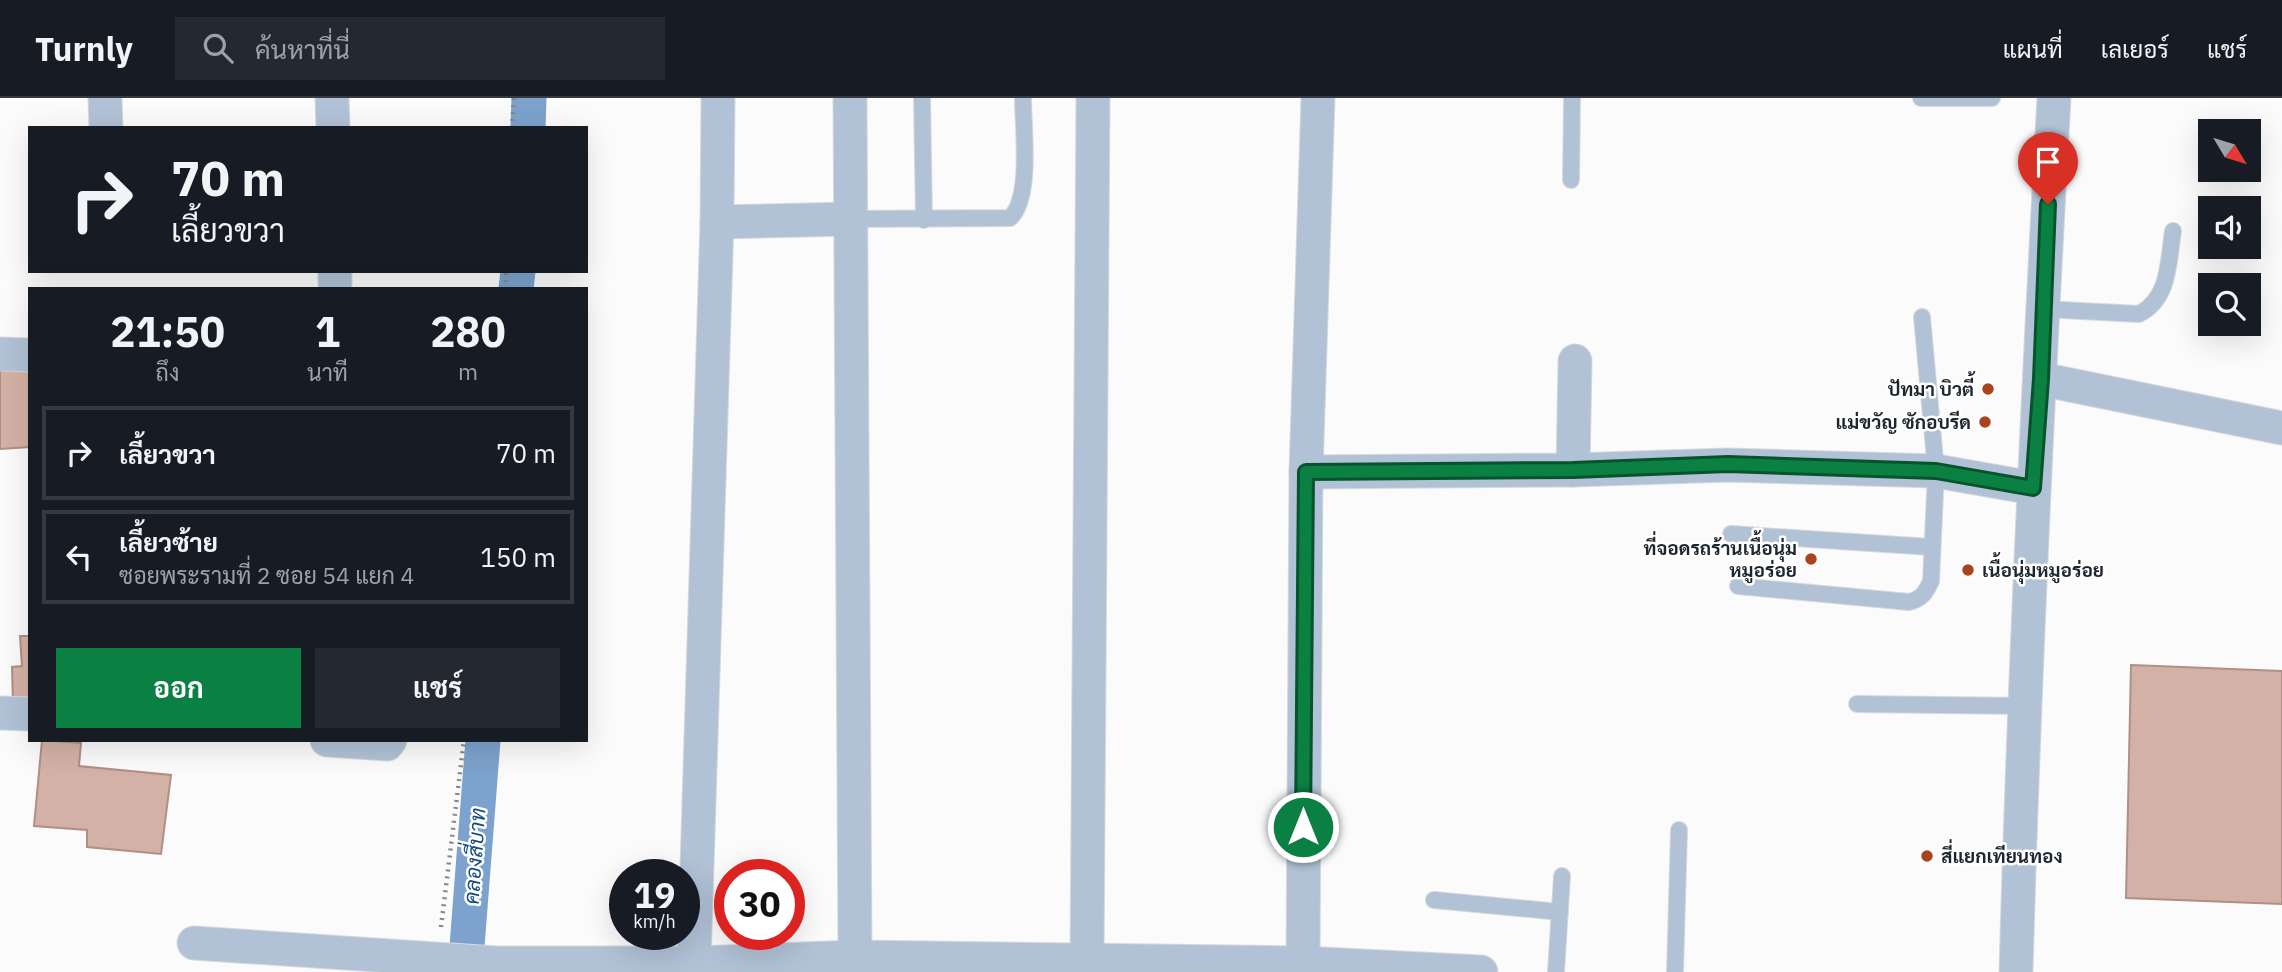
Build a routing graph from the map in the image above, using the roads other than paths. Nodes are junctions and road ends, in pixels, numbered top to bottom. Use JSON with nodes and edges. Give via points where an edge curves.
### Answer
{"nodes":[{"id":1,"x":105,"y":98,"type":"edge"},
{"id":2,"x":332,"y":98,"type":"edge"},
{"id":3,"x":718,"y":98,"type":"edge"},
{"id":4,"x":850,"y":98,"type":"edge"},
{"id":5,"x":922,"y":98,"type":"edge"},
{"id":6,"x":1023,"y":98,"type":"edge"},
{"id":7,"x":1093,"y":98,"type":"edge"},
{"id":8,"x":1318,"y":98,"type":"edge"},
{"id":9,"x":1572,"y":98,"type":"edge"},
{"id":10,"x":1921,"y":98,"type":"edge"},
{"id":11,"x":1992,"y":98,"type":"edge"},
{"id":12,"x":2054,"y":98,"type":"edge"},
{"id":13,"x":106,"y":126,"type":"edge"},
{"id":14,"x":332,"y":126,"type":"edge"},
{"id":15,"x":1571,"y":180,"type":"dead end"},
{"id":16,"x":849,"y":219,"type":"junction"},
{"id":17,"x":924,"y":220,"type":"junction"},
{"id":18,"x":717,"y":222,"type":"junction"},
{"id":19,"x":2173,"y":231,"type":"dead end"},
{"id":20,"x":2043,"y":309,"type":"junction"},
{"id":21,"x":1922,"y":317,"type":"dead end"},
{"id":22,"x":0,"y":354,"type":"edge"},
{"id":23,"x":28,"y":355,"type":"edge"},
{"id":24,"x":1575,"y":360,"type":"dead end"},
{"id":25,"x":2041,"y":379,"type":"junction"},
{"id":26,"x":2282,"y":428,"type":"edge"},
{"id":27,"x":1573,"y":470,"type":"junction"},
{"id":28,"x":1936,"y":471,"type":"junction"},
{"id":29,"x":1306,"y":472,"type":"junction"},
{"id":30,"x":2033,"y":488,"type":"junction"},
{"id":31,"x":1731,"y":534,"type":"dead end"},
{"id":32,"x":1931,"y":547,"type":"junction"},
{"id":33,"x":1738,"y":586,"type":"dead end"},
{"id":34,"x":1857,"y":704,"type":"dead end"},
{"id":35,"x":2024,"y":706,"type":"junction"},
{"id":36,"x":0,"y":713,"type":"edge"},
{"id":37,"x":28,"y":714,"type":"edge"},
{"id":38,"x":349,"y":742,"type":"edge"},
{"id":39,"x":388,"y":742,"type":"edge"},
{"id":40,"x":1679,"y":830,"type":"dead end"},
{"id":41,"x":1562,"y":876,"type":"dead end"},
{"id":42,"x":1434,"y":900,"type":"dead end"},
{"id":43,"x":1560,"y":912,"type":"junction"},
{"id":44,"x":194,"y":943,"type":"dead end"},
{"id":45,"x":855,"y":957,"type":"junction"},
{"id":46,"x":1087,"y":962,"type":"junction"},
{"id":47,"x":694,"y":963,"type":"junction"},
{"id":48,"x":1303,"y":963,"type":"junction"},
{"id":49,"x":1481,"y":972,"type":"edge"},
{"id":50,"x":1556,"y":972,"type":"edge"},
{"id":51,"x":1675,"y":972,"type":"edge"},
{"id":52,"x":2016,"y":972,"type":"edge"}],
"edges":[{"from":1,"to":13,"type":"street"},
{"from":2,"to":14,"type":"street"},
{"from":3,"to":18,"type":"street"},
{"from":4,"to":16,"type":"street"},
{"from":5,"to":17,"type":"lane"},
{"from":6,"to":17,"type":"lane","via":[[1019,209],[1010,218]]},
{"from":7,"to":46,"type":"street"},
{"from":8,"to":29,"type":"street"},
{"from":9,"to":15,"type":"lane"},
{"from":10,"to":11,"type":"lane"},
{"from":12,"to":20,"type":"street"},
{"from":16,"to":17,"type":"lane"},
{"from":16,"to":18,"type":"street"},
{"from":16,"to":45,"type":"street"},
{"from":18,"to":47,"type":"street"},
{"from":19,"to":20,"type":"lane","via":[[2164,288],[2152,307],[2138,314]]},
{"from":20,"to":25,"type":"street"},
{"from":21,"to":28,"type":"lane"},
{"from":22,"to":23,"type":"street"},
{"from":24,"to":27,"type":"street"},
{"from":25,"to":26,"type":"street"},
{"from":25,"to":30,"type":"street"},
{"from":27,"to":28,"type":"street","via":[[1728,464]]},
{"from":27,"to":29,"type":"street"},
{"from":28,"to":30,"type":"street"},
{"from":28,"to":32,"type":"lane"},
{"from":29,"to":48,"type":"street"},
{"from":30,"to":35,"type":"street"},
{"from":31,"to":32,"type":"lane"},
{"from":32,"to":33,"type":"lane","via":[[1931,581],[1919,599]]},
{"from":34,"to":35,"type":"lane"},
{"from":35,"to":52,"type":"street"},
{"from":36,"to":37,"type":"street"},
{"from":38,"to":39,"type":"street"},
{"from":40,"to":51,"type":"lane"},
{"from":41,"to":43,"type":"lane"},
{"from":42,"to":43,"type":"lane"},
{"from":43,"to":50,"type":"lane"},
{"from":44,"to":47,"type":"street","via":[[496,963]]},
{"from":45,"to":46,"type":"street"},
{"from":45,"to":47,"type":"street"},
{"from":46,"to":48,"type":"street"},
{"from":48,"to":49,"type":"street"}]}
